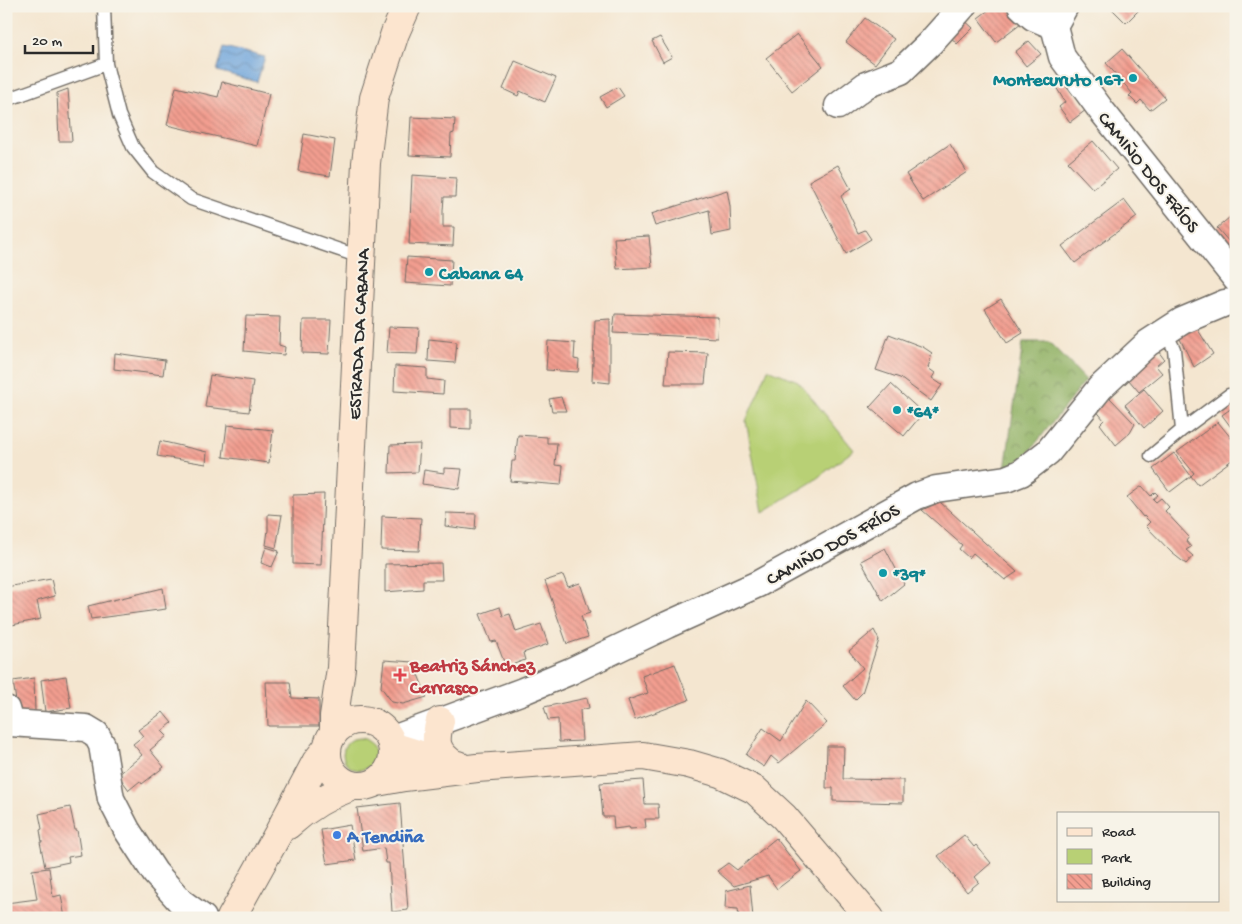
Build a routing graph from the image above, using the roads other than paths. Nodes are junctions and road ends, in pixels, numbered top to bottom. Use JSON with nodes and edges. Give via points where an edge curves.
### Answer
{"nodes":[{"id":1,"x":104,"y":6,"type":"edge"},
{"id":2,"x":407,"y":6,"type":"edge"},
{"id":3,"x":963,"y":6,"type":"edge"},
{"id":4,"x":1021,"y":6,"type":"edge"},
{"id":5,"x":1060,"y":16,"type":"edge"},
{"id":6,"x":106,"y":64,"type":"junction"},
{"id":7,"x":6,"y":100,"type":"edge"},
{"id":8,"x":838,"y":106,"type":"dead end"},
{"id":9,"x":360,"y":257,"type":"junction"},
{"id":10,"x":1236,"y":280,"type":"edge"},
{"id":11,"x":1236,"y":301,"type":"edge"},
{"id":12,"x":1165,"y":331,"type":"junction"},
{"id":13,"x":1229,"y":395,"type":"dead end"},
{"id":14,"x":1182,"y":430,"type":"junction"},
{"id":15,"x":1151,"y":456,"type":"dead end"},
{"id":16,"x":342,"y":668,"type":"junction"},
{"id":17,"x":6,"y":708,"type":"edge"},
{"id":18,"x":440,"y":721,"type":"junction"},
{"id":19,"x":385,"y":736,"type":"junction"},
{"id":20,"x":330,"y":740,"type":"junction"},
{"id":21,"x":465,"y":766,"type":"junction"},
{"id":22,"x":365,"y":784,"type":"junction"},
{"id":23,"x":279,"y":832,"type":"junction"},
{"id":24,"x":203,"y":918,"type":"edge"},
{"id":25,"x":231,"y":918,"type":"edge"},
{"id":26,"x":870,"y":918,"type":"edge"}],
"edges":[{"from":1,"to":6,"type":"lane"},
{"from":2,"to":9,"type":"main road","name":"ESTRADA DA CABANA","via":[[374,98]]},
{"from":3,"to":8,"type":"street","via":[[902,71],[866,86]]},
{"from":4,"to":5,"type":"street","via":[[1033,17]]},
{"from":5,"to":10,"type":"street","name":"CAMIÑO DOS FRÍOS","via":[[1062,57]]},
{"from":6,"to":7,"type":"lane"},
{"from":6,"to":9,"type":"lane","via":[[119,115],[133,147],[153,172],[191,199]]},
{"from":9,"to":16,"type":"main road","name":"ESTRADA DA CABANA"},
{"from":11,"to":12,"type":"street","name":"CAMIÑO DOS FRÍOS","via":[[1182,321]]},
{"from":12,"to":14,"type":"lane","via":[[1174,349]]},
{"from":12,"to":18,"type":"street","name":"CAMIÑO DOS FRÍOS","via":[[1100,388],[1048,452],[1021,474],[936,489],[916,496],[758,584],[571,671]]},
{"from":13,"to":14,"type":"lane"},
{"from":14,"to":15,"type":"lane"},
{"from":16,"to":19,"type":"main road","name":"ESTRADA DA CABANA","via":[[353,694]]},
{"from":16,"to":20,"type":"main road","name":"ESTRADA DA CABANA"},
{"from":17,"to":24,"type":"street","via":[[10,723],[86,728],[96,734],[102,745],[111,799],[127,830],[155,873],[181,902]]},
{"from":18,"to":19,"type":"street","name":"CAMIÑO DOS FRÍOS"},
{"from":18,"to":21,"type":"main road","via":[[438,748],[443,757]]},
{"from":19,"to":20,"type":"main road","via":[[364,720],[340,727]]},
{"from":19,"to":21,"type":"main road"},
{"from":19,"to":22,"type":"main road","via":[[393,757],[389,769]]},
{"from":20,"to":22,"type":"main road","via":[[328,763],[334,775],[341,781]]},
{"from":20,"to":23,"type":"main road"},
{"from":21,"to":22,"type":"main road"},
{"from":21,"to":26,"type":"main road","via":[[643,756],[720,773],[755,790],[784,817]]},
{"from":22,"to":23,"type":"main road","via":[[314,804]]},
{"from":23,"to":25,"type":"main road"}]}
